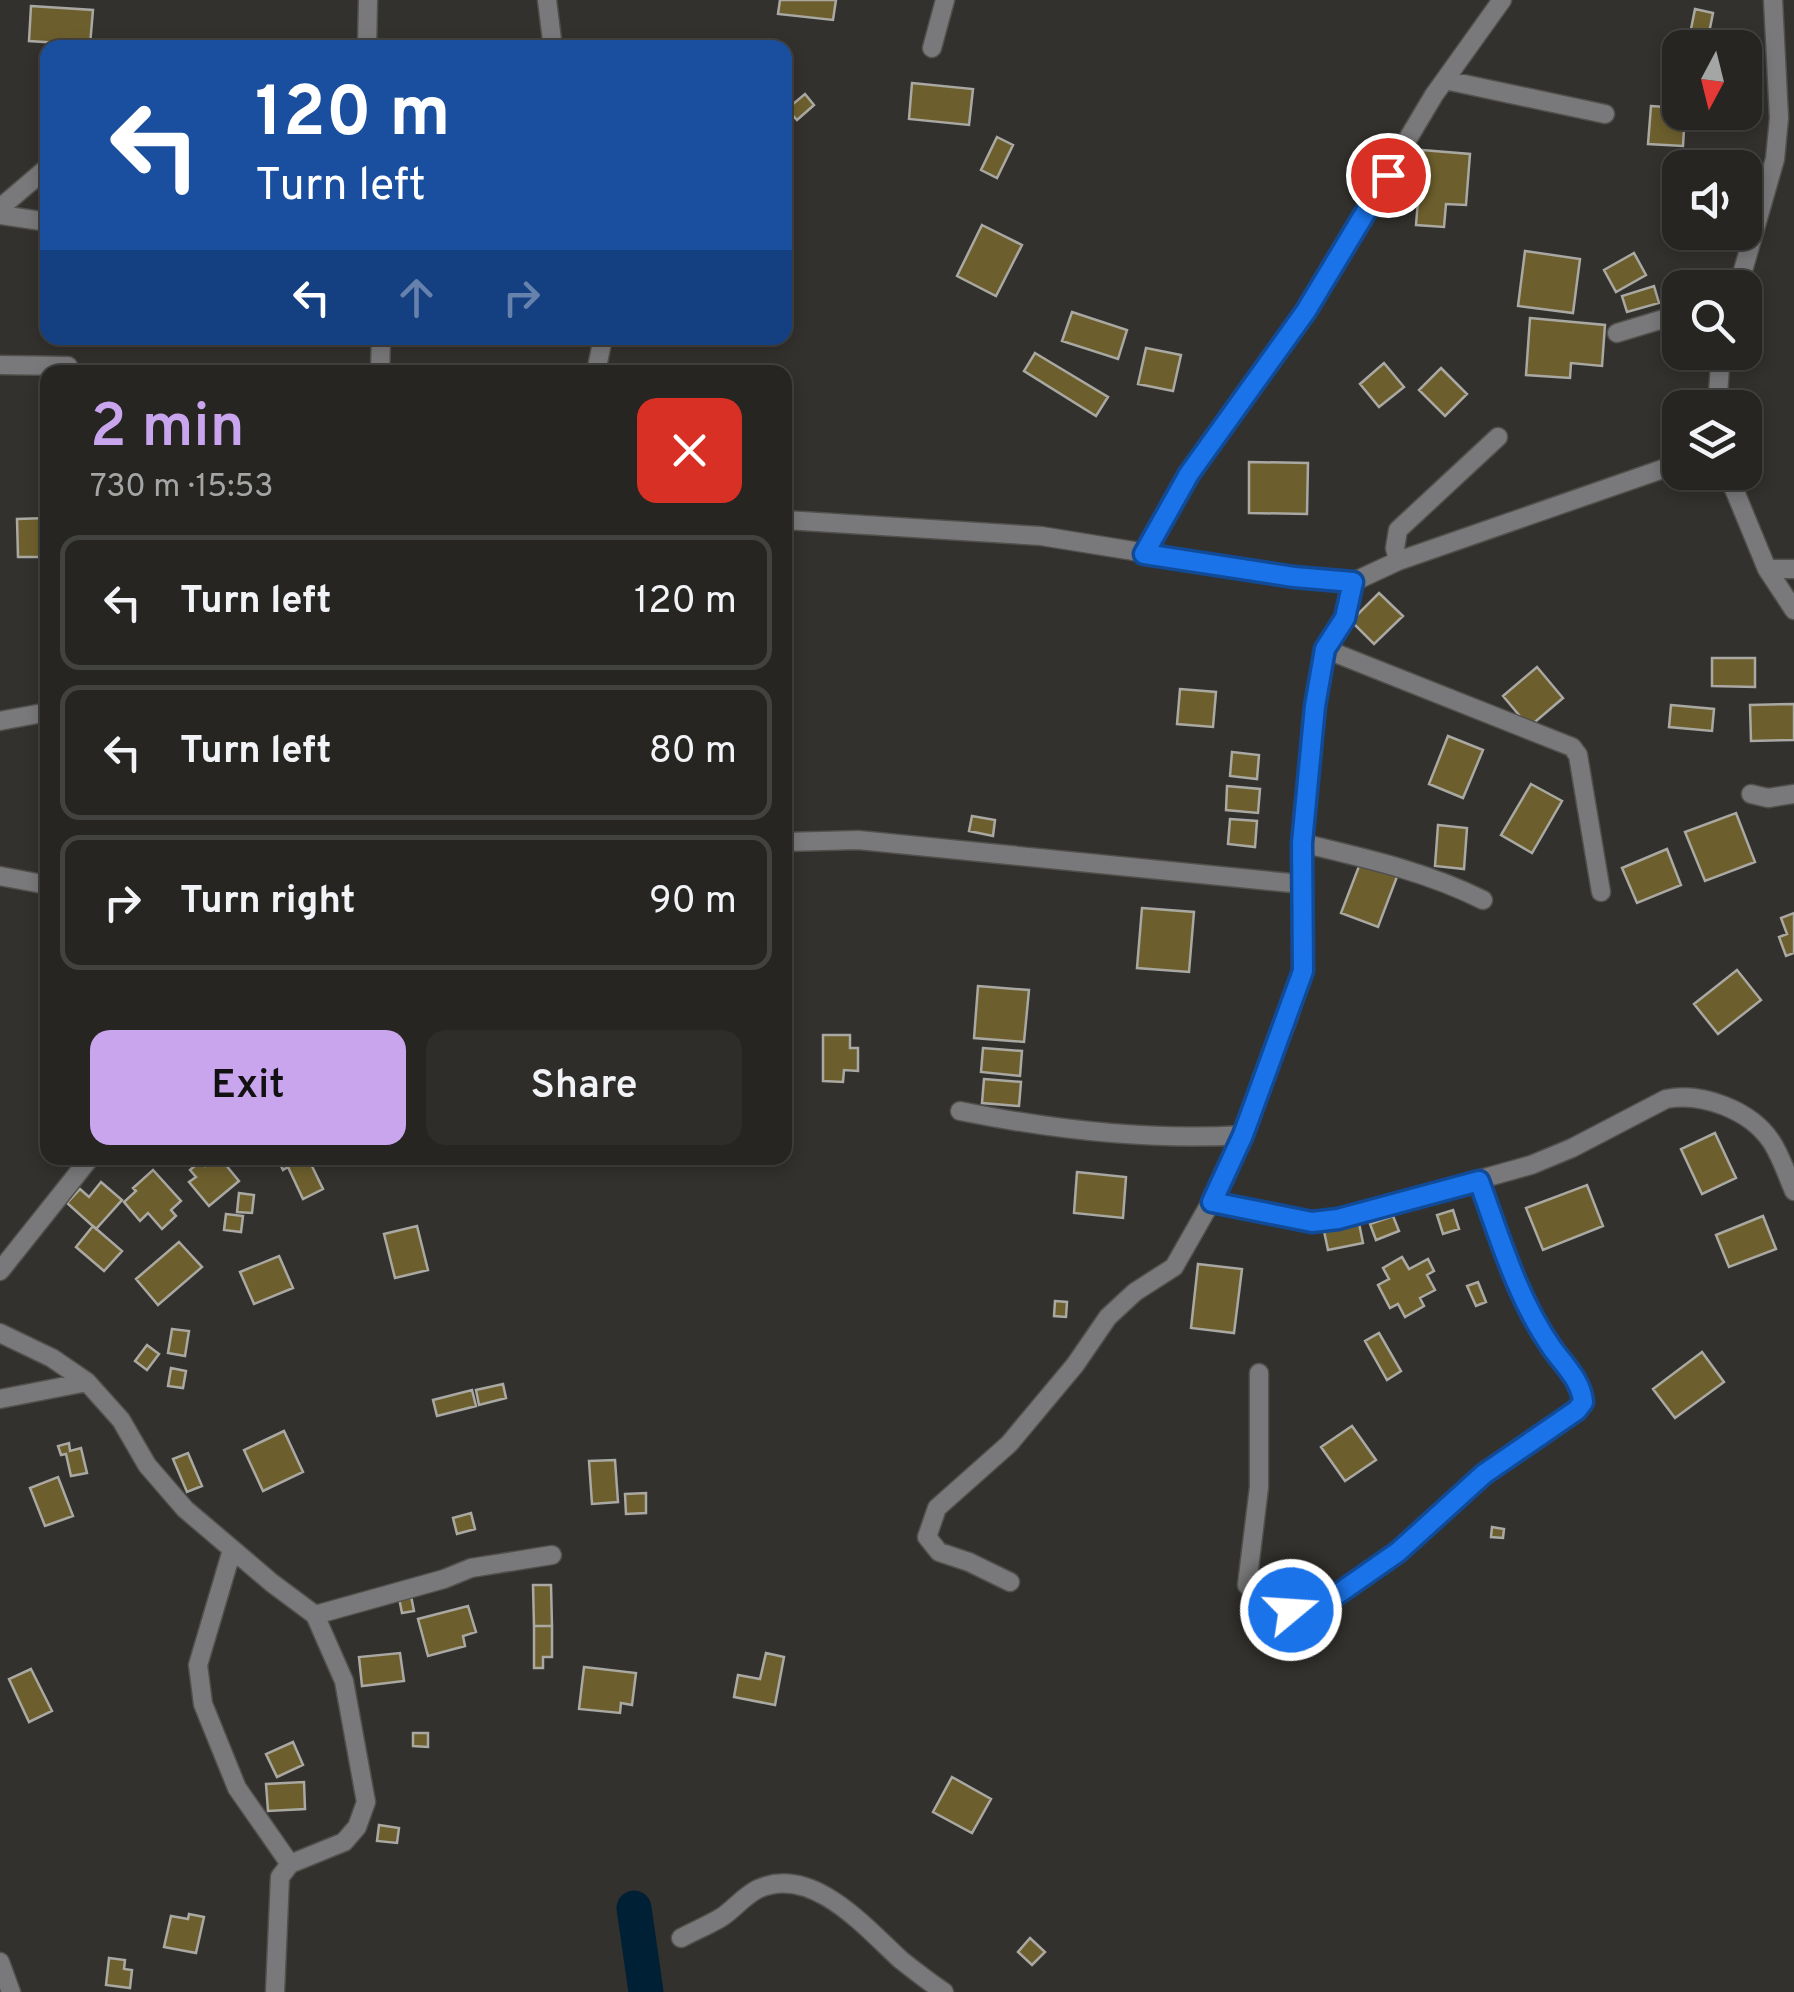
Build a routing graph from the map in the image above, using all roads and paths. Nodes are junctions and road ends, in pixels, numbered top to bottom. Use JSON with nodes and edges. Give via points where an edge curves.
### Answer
{"nodes":[{"id":1,"x":368,"y":0,"type":"edge"},
{"id":2,"x":547,"y":0,"type":"edge"},
{"id":3,"x":945,"y":0,"type":"edge"},
{"id":4,"x":1502,"y":0,"type":"edge"},
{"id":5,"x":1772,"y":0,"type":"edge"},
{"id":6,"x":367,"y":40,"type":"edge"},
{"id":7,"x":552,"y":40,"type":"edge"},
{"id":8,"x":932,"y":48,"type":"dead end"},
{"id":9,"x":1446,"y":80,"type":"junction"},
{"id":10,"x":1605,"y":114,"type":"dead end"},
{"id":11,"x":40,"y":174,"type":"edge"},
{"id":12,"x":0,"y":211,"type":"edge"},
{"id":13,"x":40,"y":220,"type":"edge"},
{"id":14,"x":1743,"y":270,"type":"edge"},
{"id":15,"x":1662,"y":320,"type":"edge"},
{"id":16,"x":1618,"y":333,"type":"dead end"},
{"id":17,"x":0,"y":365,"type":"edge"},
{"id":18,"x":40,"y":366,"type":"edge"},
{"id":19,"x":1498,"y":437,"type":"dead end"},
{"id":20,"x":1662,"y":469,"type":"edge"},
{"id":21,"x":1734,"y":490,"type":"edge"},
{"id":22,"x":792,"y":520,"type":"edge"},
{"id":23,"x":1144,"y":554,"type":"junction"},
{"id":24,"x":1398,"y":561,"type":"junction"},
{"id":25,"x":1767,"y":569,"type":"junction"},
{"id":26,"x":1794,"y":570,"type":"edge"},
{"id":27,"x":1353,"y":582,"type":"junction"},
{"id":28,"x":1794,"y":610,"type":"edge"},
{"id":29,"x":1325,"y":649,"type":"junction"},
{"id":30,"x":40,"y":714,"type":"edge"},
{"id":31,"x":0,"y":721,"type":"edge"},
{"id":32,"x":1750,"y":794,"type":"dead end"},
{"id":33,"x":1794,"y":794,"type":"edge"},
{"id":34,"x":792,"y":842,"type":"edge"},
{"id":35,"x":1302,"y":843,"type":"junction"},
{"id":36,"x":0,"y":876,"type":"edge"},
{"id":37,"x":40,"y":884,"type":"edge"},
{"id":38,"x":1300,"y":884,"type":"junction"},
{"id":39,"x":1601,"y":892,"type":"dead end"},
{"id":40,"x":1483,"y":900,"type":"dead end"},
{"id":41,"x":960,"y":1111,"type":"dead end"},
{"id":42,"x":1243,"y":1135,"type":"junction"},
{"id":43,"x":84,"y":1165,"type":"edge"},
{"id":44,"x":1479,"y":1181,"type":"junction"},
{"id":45,"x":1794,"y":1191,"type":"edge"},
{"id":46,"x":1212,"y":1202,"type":"junction"},
{"id":47,"x":0,"y":1271,"type":"edge"},
{"id":48,"x":0,"y":1332,"type":"edge"},
{"id":49,"x":1258,"y":1373,"type":"dead end"},
{"id":50,"x":87,"y":1382,"type":"junction"},
{"id":51,"x":0,"y":1399,"type":"edge"},
{"id":52,"x":232,"y":1550,"type":"junction"},
{"id":53,"x":552,"y":1555,"type":"dead end"},
{"id":54,"x":1010,"y":1582,"type":"dead end"},
{"id":55,"x":316,"y":1616,"type":"junction"},
{"id":56,"x":290,"y":1864,"type":"junction"},
{"id":57,"x":680,"y":1938,"type":"dead end"},
{"id":58,"x":0,"y":1962,"type":"edge"},
{"id":59,"x":11,"y":1992,"type":"edge"},
{"id":60,"x":275,"y":1992,"type":"edge"},
{"id":61,"x":944,"y":1992,"type":"edge"}],
"edges":[{"from":1,"to":6,"type":"street"},
{"from":2,"to":7,"type":"street"},
{"from":3,"to":8,"type":"street"},
{"from":4,"to":9,"type":"street"},
{"from":5,"to":14,"type":"street","via":[[1775,160]]},
{"from":9,"to":10,"type":"street"},
{"from":9,"to":23,"type":"street","via":[[1306,311],[1198,460]]},
{"from":11,"to":12,"type":"street"},
{"from":12,"to":13,"type":"street"},
{"from":15,"to":16,"type":"street"},
{"from":17,"to":18,"type":"street"},
{"from":19,"to":24,"type":"street","via":[[1398,530]]},
{"from":20,"to":24,"type":"street"},
{"from":21,"to":25,"type":"street"},
{"from":22,"to":23,"type":"street","via":[[1041,536]]},
{"from":23,"to":27,"type":"street"},
{"from":24,"to":27,"type":"street"},
{"from":25,"to":26,"type":"street"},
{"from":25,"to":28,"type":"street"},
{"from":27,"to":29,"type":"street","via":[[1345,618]]},
{"from":29,"to":35,"type":"street"},
{"from":29,"to":39,"type":"street","via":[[1572,747]]},
{"from":30,"to":31,"type":"street"},
{"from":32,"to":33,"type":"street"},
{"from":34,"to":38,"type":"street","via":[[858,840]]},
{"from":35,"to":38,"type":"street"},
{"from":35,"to":40,"type":"street","via":[[1430,876]]},
{"from":36,"to":37,"type":"street"},
{"from":38,"to":42,"type":"street","via":[[1303,971]]},
{"from":41,"to":42,"type":"street","via":[[1106,1134]]},
{"from":42,"to":46,"type":"street"},
{"from":43,"to":47,"type":"street"},
{"from":44,"to":45,"type":"street","via":[[1572,1148],[1681,1096],[1718,1104],[1758,1125]]},
{"from":44,"to":46,"type":"street","via":[[1312,1222]]},
{"from":44,"to":49,"type":"street","via":[[1517,1285],[1583,1402],[1484,1474],[1398,1552],[1312,1612],[1271,1608],[1247,1585],[1259,1487]]},
{"from":46,"to":54,"type":"street","via":[[1170,1273],[1108,1316],[1009,1444],[938,1508],[927,1537],[939,1552]]},
{"from":48,"to":50,"type":"street"},
{"from":50,"to":51,"type":"street"},
{"from":50,"to":52,"type":"street","via":[[184,1509]]},
{"from":52,"to":55,"type":"street"},
{"from":52,"to":56,"type":"street","via":[[198,1665],[203,1704],[237,1788]]},
{"from":53,"to":55,"type":"street","via":[[471,1568]]},
{"from":55,"to":56,"type":"street","via":[[344,1681],[366,1802],[344,1842]]},
{"from":56,"to":60,"type":"street","via":[[280,1877]]},
{"from":57,"to":61,"type":"street","via":[[718,1920],[756,1890],[793,1886],[844,1906]]},
{"from":58,"to":59,"type":"street"}]}
